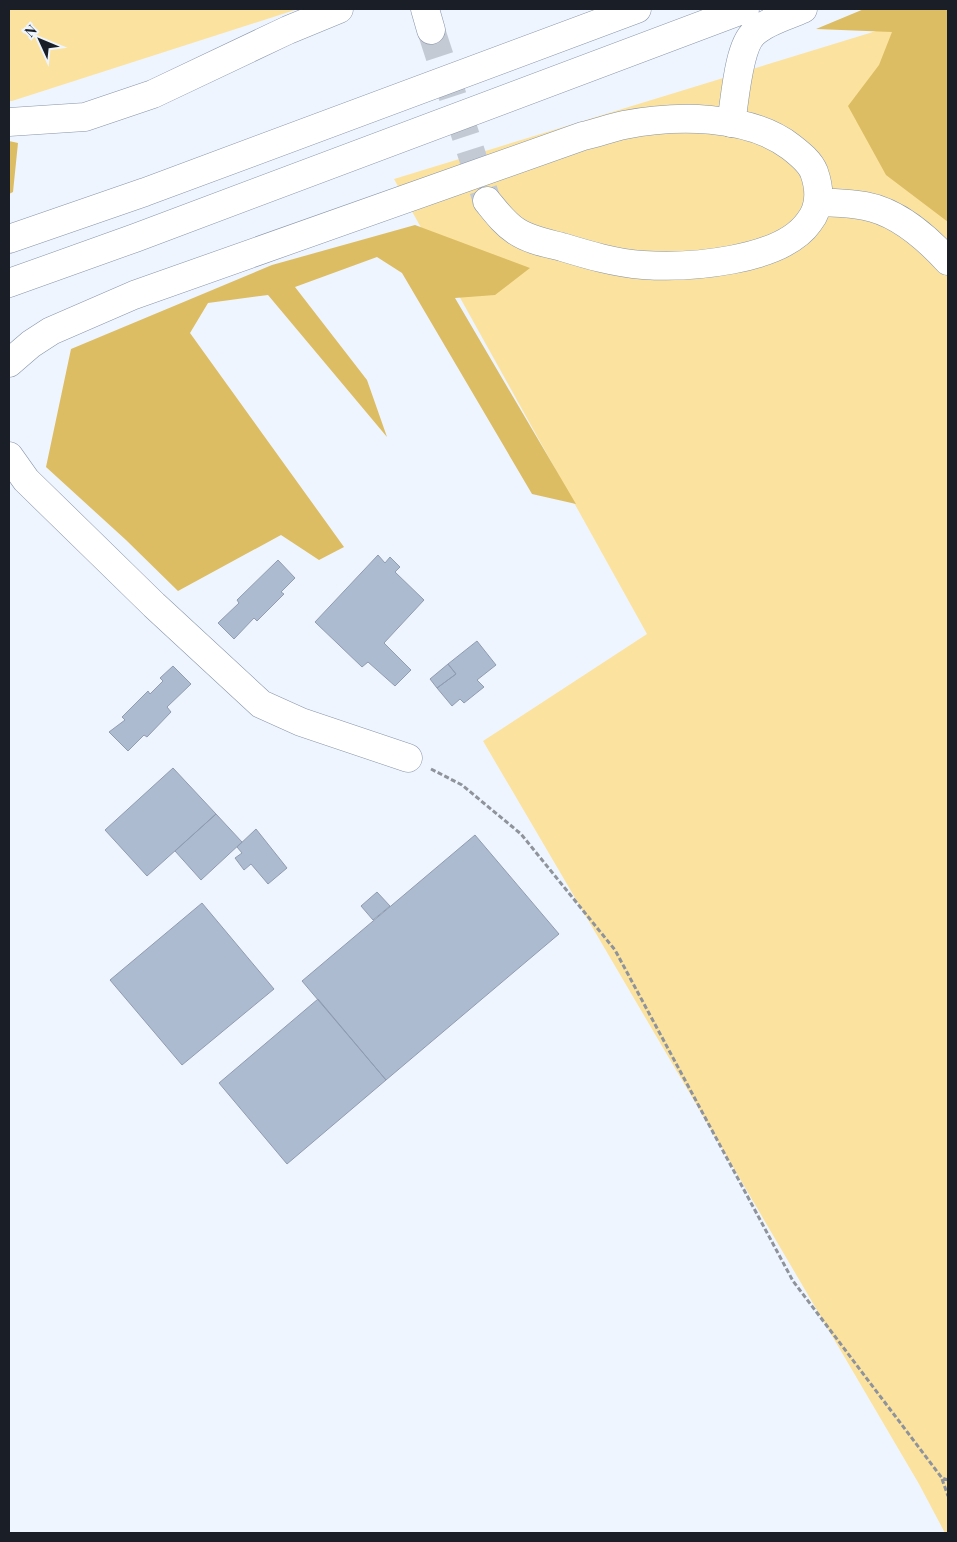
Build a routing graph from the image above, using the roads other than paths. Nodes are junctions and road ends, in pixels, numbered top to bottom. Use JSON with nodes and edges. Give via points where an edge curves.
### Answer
{"nodes":[{"id":1,"x":339,"y":9,"type":"edge"},
{"id":2,"x":637,"y":9,"type":"edge"},
{"id":3,"x":745,"y":9,"type":"edge"},
{"id":4,"x":803,"y":9,"type":"edge"},
{"id":5,"x":9,"y":122,"type":"edge"},
{"id":6,"x":731,"y":123,"type":"junction"},
{"id":7,"x":487,"y":201,"type":"tunnel mouth"},
{"id":8,"x":819,"y":202,"type":"junction"},
{"id":9,"x":9,"y":239,"type":"edge"},
{"id":10,"x":948,"y":261,"type":"edge"},
{"id":11,"x":9,"y":284,"type":"edge"},
{"id":12,"x":9,"y":363,"type":"edge"},
{"id":13,"x":9,"y":456,"type":"edge"},
{"id":14,"x":408,"y":758,"type":"road end"}],
"edges":[{"from":1,"to":5,"type":"main road","via":[[144,97],[85,117]]},
{"from":2,"to":9,"type":"main road"},
{"from":3,"to":11,"type":"main road"},
{"from":4,"to":6,"type":"main road","via":[[764,25],[752,34],[744,47]]},
{"from":6,"to":8,"type":"main road","via":[[757,129],[800,154],[812,167],[818,183]]},
{"from":6,"to":12,"type":"main road","via":[[685,119],[662,121],[624,125],[584,136],[134,295],[51,331]]},
{"from":7,"to":8,"type":"main road","via":[[500,219],[517,232],[612,260],[642,265],[685,265],[750,256],[773,248],[795,236],[809,222]]},
{"from":8,"to":10,"type":"main road","via":[[866,206],[890,214],[913,228]]},
{"from":13,"to":14,"type":"main road","via":[[33,487],[261,704],[301,722]]}]}
